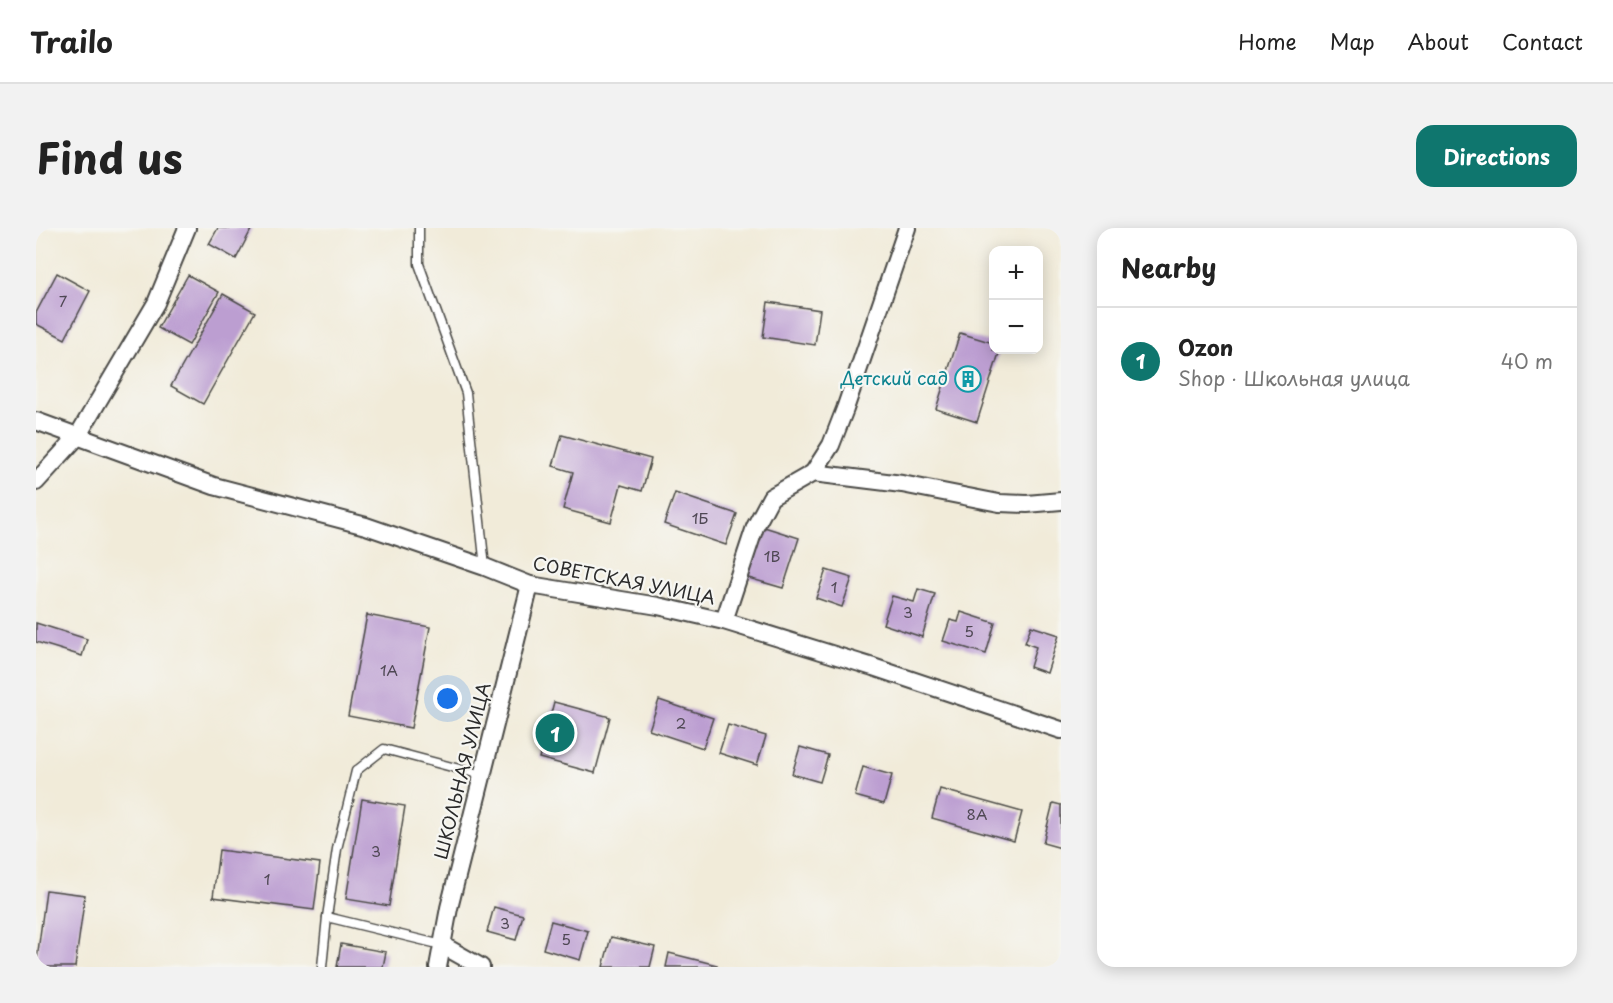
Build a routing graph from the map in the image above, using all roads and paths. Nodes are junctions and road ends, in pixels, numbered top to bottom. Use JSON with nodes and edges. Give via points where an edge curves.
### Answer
{"nodes":[{"id":1,"x":187,"y":228,"type":"edge"},
{"id":2,"x":419,"y":228,"type":"edge"},
{"id":3,"x":907,"y":228,"type":"edge"},
{"id":4,"x":36,"y":421,"type":"edge"},
{"id":5,"x":77,"y":437,"type":"junction"},
{"id":6,"x":813,"y":473,"type":"junction"},
{"id":7,"x":36,"y":482,"type":"edge"},
{"id":8,"x":1061,"y":501,"type":"edge"},
{"id":9,"x":485,"y":567,"type":"junction"},
{"id":10,"x":530,"y":585,"type":"junction"},
{"id":11,"x":724,"y":621,"type":"junction"},
{"id":12,"x":1061,"y":730,"type":"edge"},
{"id":13,"x":483,"y":775,"type":"junction"},
{"id":14,"x":327,"y":917,"type":"junction"},
{"id":15,"x":442,"y":945,"type":"junction"},
{"id":16,"x":322,"y":967,"type":"edge"},
{"id":17,"x":438,"y":967,"type":"edge"},
{"id":18,"x":481,"y":967,"type":"edge"}],
"edges":[{"from":1,"to":5,"type":"street","via":[[156,303]]},
{"from":2,"to":9,"type":"lane","via":[[419,264],[466,393]]},
{"from":3,"to":6,"type":"street","via":[[845,409],[831,445]]},
{"from":4,"to":5,"type":"street","name":"СОВЕТСКАЯ УЛИЦА"},
{"from":5,"to":7,"type":"street"},
{"from":5,"to":9,"type":"street","name":"СОВЕТСКАЯ УЛИЦА","via":[[214,486],[366,526]]},
{"from":6,"to":8,"type":"street","via":[[902,484],[999,503]]},
{"from":6,"to":11,"type":"street","via":[[771,497],[754,527]]},
{"from":9,"to":10,"type":"street","name":"СОВЕТСКАЯ УЛИЦА"},
{"from":10,"to":11,"type":"street","name":"СОВЕТСКАЯ УЛИЦА"},
{"from":10,"to":13,"type":"street","name":"ШКОЛЬНАЯ УЛИЦА"},
{"from":11,"to":12,"type":"street","name":"СОВЕТСКАЯ УЛИЦА"},
{"from":13,"to":14,"type":"lane","via":[[384,749],[356,771],[337,849]]},
{"from":13,"to":15,"type":"street","name":"ШКОЛЬНАЯ УЛИЦА"},
{"from":14,"to":15,"type":"lane"},
{"from":14,"to":16,"type":"lane"},
{"from":15,"to":17,"type":"street","name":"ШКОЛЬНАЯ УЛИЦА"},
{"from":15,"to":18,"type":"street"}]}
